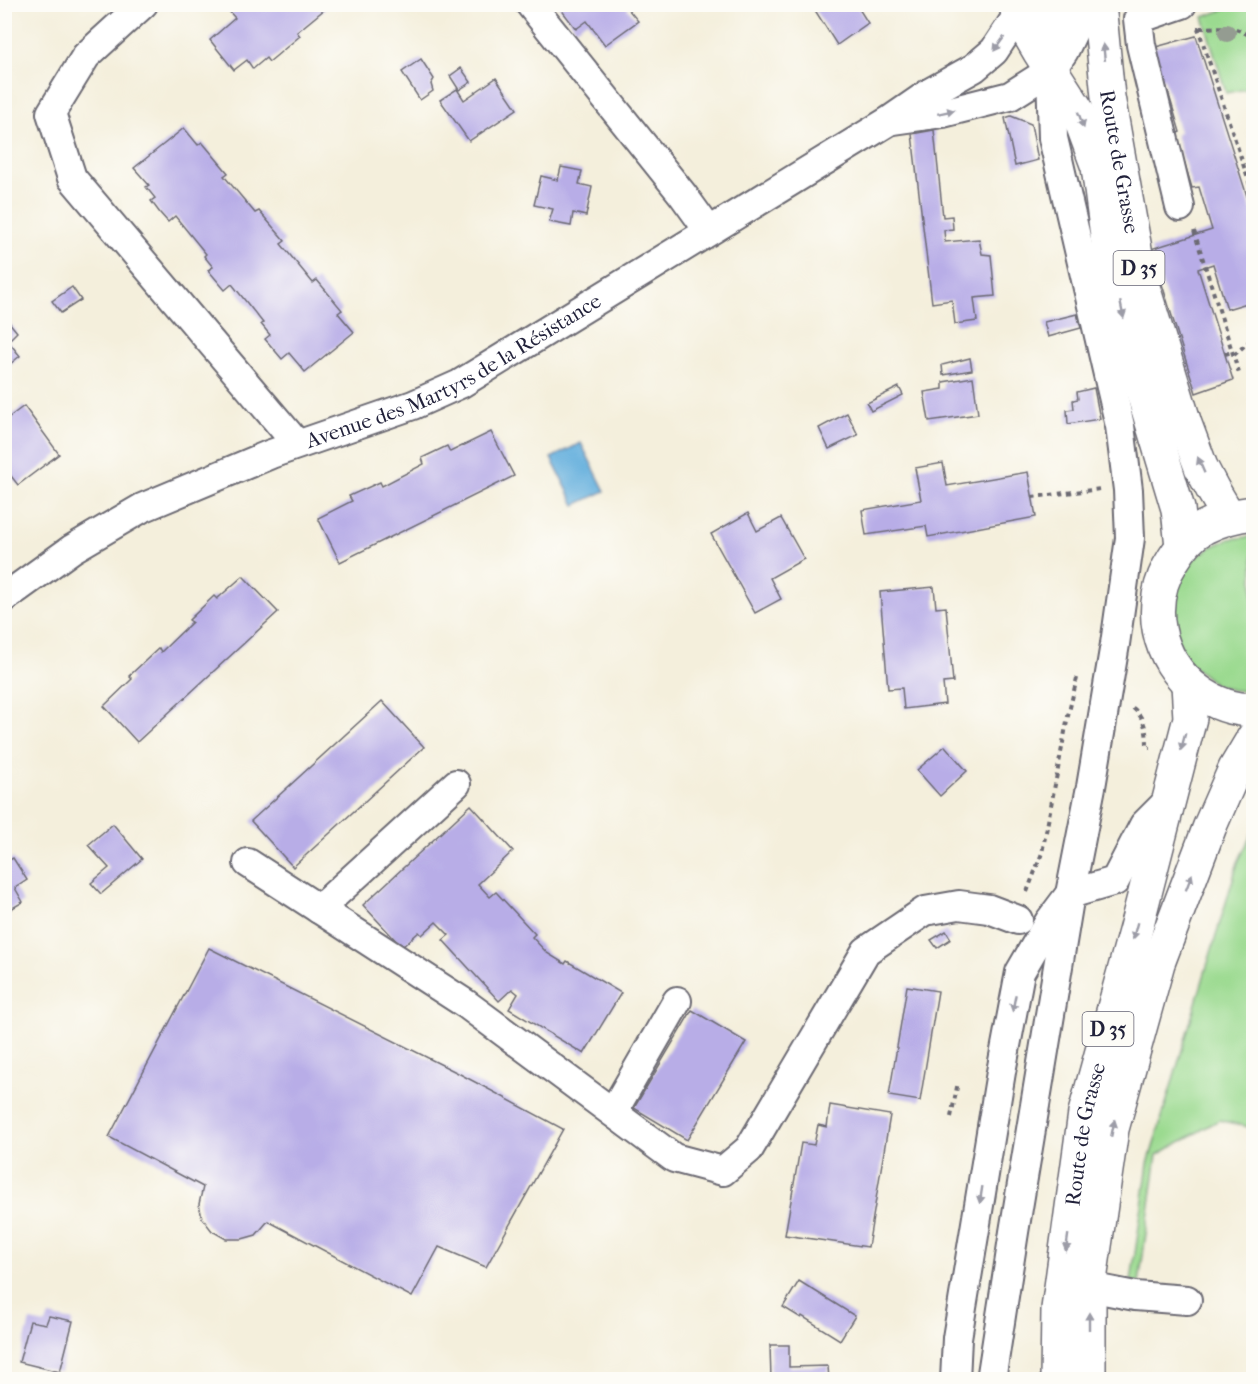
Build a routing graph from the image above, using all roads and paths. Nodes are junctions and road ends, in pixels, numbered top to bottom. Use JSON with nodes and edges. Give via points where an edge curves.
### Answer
{"nodes":[{"id":1,"x":143,"y":4,"type":"edge"},
{"id":2,"x":531,"y":4,"type":"edge"},
{"id":3,"x":1049,"y":4,"type":"edge"},
{"id":4,"x":1072,"y":4,"type":"edge"},
{"id":5,"x":1099,"y":4,"type":"edge"},
{"id":6,"x":1020,"y":8,"type":"edge"},
{"id":7,"x":1137,"y":12,"type":"edge"},
{"id":8,"x":1184,"y":18,"type":"edge"},
{"id":9,"x":1198,"y":28,"type":"junction"},
{"id":10,"x":1254,"y":38,"type":"edge"},
{"id":11,"x":1051,"y":70,"type":"junction"},
{"id":12,"x":889,"y":121,"type":"junction"},
{"id":13,"x":1254,"y":198,"type":"edge"},
{"id":14,"x":1247,"y":201,"type":"dead end"},
{"id":15,"x":1180,"y":207,"type":"joint"},
{"id":16,"x":709,"y":231,"type":"junction"},
{"id":17,"x":1254,"y":337,"type":"edge"},
{"id":18,"x":1225,"y":354,"type":"dead end"},
{"id":19,"x":1233,"y":354,"type":"junction"},
{"id":20,"x":1239,"y":373,"type":"dead end"},
{"id":21,"x":297,"y":444,"type":"junction"},
{"id":22,"x":1107,"y":488,"type":"dead end"},
{"id":23,"x":1032,"y":497,"type":"dead end"},
{"id":24,"x":1247,"y":514,"type":"edge"},
{"id":25,"x":1182,"y":546,"type":"junction"},
{"id":26,"x":1121,"y":597,"type":"junction"},
{"id":27,"x":4,"y":598,"type":"edge"},
{"id":28,"x":1157,"y":602,"type":"junction"},
{"id":29,"x":1188,"y":684,"type":"junction"},
{"id":30,"x":1074,"y":691,"type":"dead end"},
{"id":31,"x":1131,"y":706,"type":"dead end"},
{"id":32,"x":1254,"y":710,"type":"edge"},
{"id":33,"x":1254,"y":737,"type":"edge"},
{"id":34,"x":1156,"y":749,"type":"dead end"},
{"id":35,"x":456,"y":784,"type":"dead end"},
{"id":36,"x":1168,"y":801,"type":"junction"},
{"id":37,"x":248,"y":863,"type":"dead end"},
{"id":38,"x":1070,"y":894,"type":"junction"},
{"id":39,"x":1022,"y":907,"type":"junction"},
{"id":40,"x":319,"y":909,"type":"junction"},
{"id":41,"x":1026,"y":960,"type":"junction"},
{"id":42,"x":677,"y":1001,"type":"dead end"},
{"id":43,"x":958,"y":1082,"type":"dead end"},
{"id":44,"x":613,"y":1112,"type":"junction"},
{"id":45,"x":951,"y":1117,"type":"dead end"},
{"id":46,"x":1089,"y":1287,"type":"junction"},
{"id":47,"x":1187,"y":1300,"type":"dead end"},
{"id":48,"x":955,"y":1380,"type":"edge"},
{"id":49,"x":992,"y":1380,"type":"edge"},
{"id":50,"x":1057,"y":1380,"type":"edge"},
{"id":51,"x":1089,"y":1380,"type":"edge"}],
"edges":[{"from":1,"to":21,"type":"street","via":[[86,56],[51,113],[72,178]]},
{"from":2,"to":16,"type":"street"},
{"from":3,"to":11,"type":"street"},
{"from":4,"to":11,"type":"street","via":[[1073,32]]},
{"from":24,"to":5,"type":"main road","name":"Route de Grasse","number":"D 35","one_way":true,"via":[[1213,490],[1197,456],[1140,278],[1108,97]]},
{"from":6,"to":11,"type":"main road","name":"Route de Grasse","number":"D 35"},
{"from":6,"to":12,"type":"street","name":"Avenue des Martyrs de la Résistance","one_way":true,"via":[[994,51],[974,68]]},
{"from":7,"to":8,"type":"street"},
{"from":7,"to":15,"type":"street","via":[[1141,45]]},
{"from":8,"to":9,"type":"path"},
{"from":9,"to":10,"type":"path","via":[[1226,26]]},
{"from":9,"to":13,"type":"path"},
{"from":12,"to":11,"type":"street","name":"Avenue des Martyrs de la Résistance","one_way":true,"via":[[943,113],[1010,96]]},
{"from":11,"to":25,"type":"main road","name":"Route de Grasse","number":"D 35","one_way":true,"via":[[1077,110],[1098,167],[1110,258],[1133,359],[1178,509]]},
{"from":11,"to":26,"type":"street","via":[[1053,138],[1120,426],[1130,538]]},
{"from":12,"to":16,"type":"street","name":"Avenue des Martyrs de la Résistance"},
{"from":13,"to":14,"type":"path"},
{"from":15,"to":19,"type":"path","via":[[1196,235]]},
{"from":16,"to":21,"type":"street","name":"Avenue des Martyrs de la Résistance","via":[[460,384],[413,405]]},
{"from":17,"to":19,"type":"path"},
{"from":18,"to":19,"type":"path"},
{"from":19,"to":20,"type":"path"},
{"from":21,"to":27,"type":"street","name":"Avenue des Martyrs de la Résistance","via":[[142,508],[72,549]]},
{"from":22,"to":23,"type":"path"},
{"from":24,"to":25,"type":"main road","via":[[1203,528]]},
{"from":25,"to":28,"type":"main road","via":[[1165,572]]},
{"from":26,"to":28,"type":"street"},
{"from":26,"to":38,"type":"street"},
{"from":28,"to":29,"type":"main road","via":[[1159,632],[1169,660]]},
{"from":29,"to":32,"type":"main road","via":[[1227,707]]},
{"from":29,"to":36,"type":"main road","name":"Route de Grasse","number":"D 35","one_way":true,"via":[[1190,718]]},
{"from":30,"to":39,"type":"path","via":[[1042,853]]},
{"from":31,"to":34,"type":"path","via":[[1139,712],[1147,729],[1147,747]]},
{"from":46,"to":33,"type":"main road","name":"Route de Grasse","number":"D 35","one_way":true,"via":[[1112,1129],[1158,963],[1210,826]]},
{"from":35,"to":40,"type":"street"},
{"from":36,"to":38,"type":"street","via":[[1144,825],[1115,881]]},
{"from":36,"to":50,"type":"main road","name":"Route de Grasse","number":"D 35","one_way":true,"via":[[1085,1113],[1058,1309]]},
{"from":37,"to":40,"type":"street"},
{"from":38,"to":39,"type":"street"},
{"from":38,"to":41,"type":"street"},
{"from":38,"to":49,"type":"street"},
{"from":39,"to":41,"type":"street"},
{"from":39,"to":44,"type":"street","via":[[989,909],[959,905],[925,911],[866,951],[749,1149],[723,1171],[674,1158]]},
{"from":40,"to":44,"type":"street","via":[[466,1004]]},
{"from":41,"to":48,"type":"street","one_way":true,"via":[[1020,972],[1001,1072],[957,1338]]},
{"from":42,"to":44,"type":"street"},
{"from":43,"to":45,"type":"path"},
{"from":46,"to":47,"type":"street"},
{"from":51,"to":46,"type":"main road","name":"Route de Grasse","number":"D 35","one_way":true}]}
